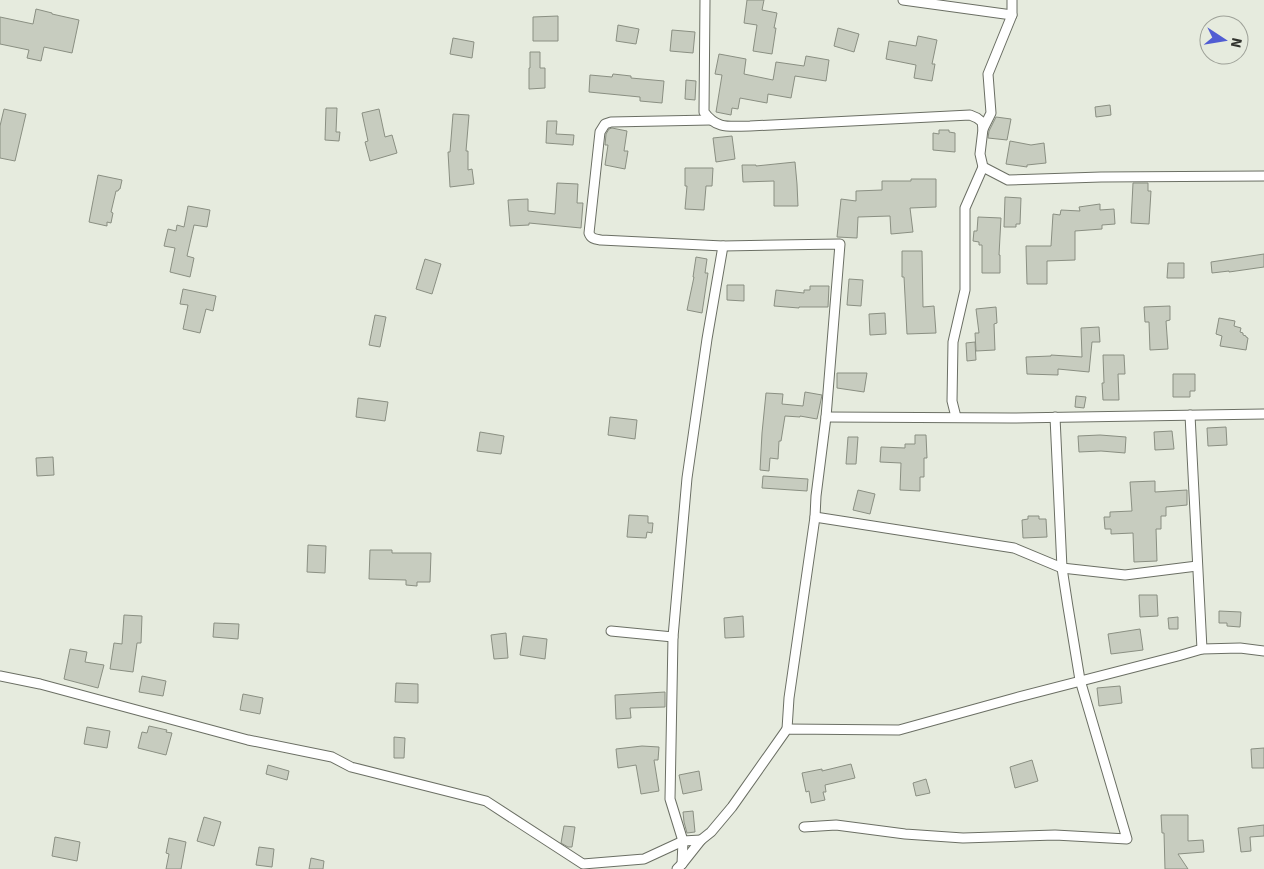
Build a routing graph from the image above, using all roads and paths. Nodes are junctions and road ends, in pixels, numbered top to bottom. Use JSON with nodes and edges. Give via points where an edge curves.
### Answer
{"nodes":[{"id":1,"x":705,"y":0,"type":"edge"},
{"id":2,"x":903,"y":0,"type":"edge"},
{"id":3,"x":1012,"y":0,"type":"edge"},
{"id":4,"x":1012,"y":15,"type":"junction"},
{"id":5,"x":710,"y":120,"type":"junction"},
{"id":6,"x":982,"y":129,"type":"junction"},
{"id":7,"x":983,"y":167,"type":"junction"},
{"id":8,"x":1264,"y":176,"type":"edge"},
{"id":9,"x":724,"y":246,"type":"junction"},
{"id":10,"x":1264,"y":414,"type":"edge"},
{"id":11,"x":1190,"y":415,"type":"junction"},
{"id":12,"x":826,"y":417,"type":"junction"},
{"id":13,"x":956,"y":417,"type":"junction"},
{"id":14,"x":1055,"y":417,"type":"junction"},
{"id":15,"x":815,"y":517,"type":"junction"},
{"id":16,"x":1197,"y":566,"type":"junction"},
{"id":17,"x":1062,"y":568,"type":"junction"},
{"id":18,"x":611,"y":631,"type":"dead end"},
{"id":19,"x":673,"y":637,"type":"junction"},
{"id":20,"x":1202,"y":649,"type":"junction"},
{"id":21,"x":1264,"y":651,"type":"edge"},
{"id":22,"x":0,"y":676,"type":"edge"},
{"id":23,"x":1082,"y":681,"type":"junction"},
{"id":24,"x":787,"y":729,"type":"junction"},
{"id":25,"x":804,"y":827,"type":"dead end"},
{"id":26,"x":701,"y":840,"type":"junction"},
{"id":27,"x":683,"y":841,"type":"junction"},
{"id":28,"x":680,"y":867,"type":"edge"}],
"edges":[{"from":1,"to":5,"type":"street","via":[[704,112]]},
{"from":2,"to":4,"type":"street"},
{"from":3,"to":4,"type":"street"},
{"from":4,"to":6,"type":"street","via":[[988,74],[991,113]]},
{"from":5,"to":6,"type":"street","via":[[718,125],[750,126],[970,115],[982,122]]},
{"from":5,"to":9,"type":"street","via":[[605,124],[600,132],[589,233],[590,237],[601,240]]},
{"from":6,"to":7,"type":"street","via":[[980,154]]},
{"from":7,"to":8,"type":"street","via":[[1008,180]]},
{"from":7,"to":13,"type":"street","via":[[966,208],[965,290],[953,342],[952,401]]},
{"from":9,"to":12,"type":"street","via":[[840,244]]},
{"from":9,"to":19,"type":"street","via":[[687,478]]},
{"from":10,"to":11,"type":"street"},
{"from":11,"to":14,"type":"street"},
{"from":11,"to":16,"type":"street"},
{"from":12,"to":13,"type":"street"},
{"from":12,"to":15,"type":"street"},
{"from":13,"to":14,"type":"street"},
{"from":14,"to":17,"type":"street"},
{"from":15,"to":17,"type":"street","via":[[1014,548]]},
{"from":15,"to":24,"type":"street"},
{"from":16,"to":17,"type":"street","via":[[1125,575]]},
{"from":16,"to":20,"type":"street"},
{"from":17,"to":23,"type":"street"},
{"from":18,"to":19,"type":"street"},
{"from":19,"to":27,"type":"street","via":[[670,799]]},
{"from":20,"to":21,"type":"street"},
{"from":20,"to":23,"type":"street"},
{"from":22,"to":27,"type":"street","via":[[248,740],[332,757],[352,767],[486,801],[583,864],[644,859]]},
{"from":23,"to":24,"type":"street","via":[[898,730]]},
{"from":23,"to":25,"type":"street","via":[[1127,839],[1055,835],[963,838],[836,825]]},
{"from":24,"to":26,"type":"street","via":[[732,807]]},
{"from":26,"to":27,"type":"street"},
{"from":26,"to":28,"type":"street"},
{"from":27,"to":28,"type":"street"}]}
